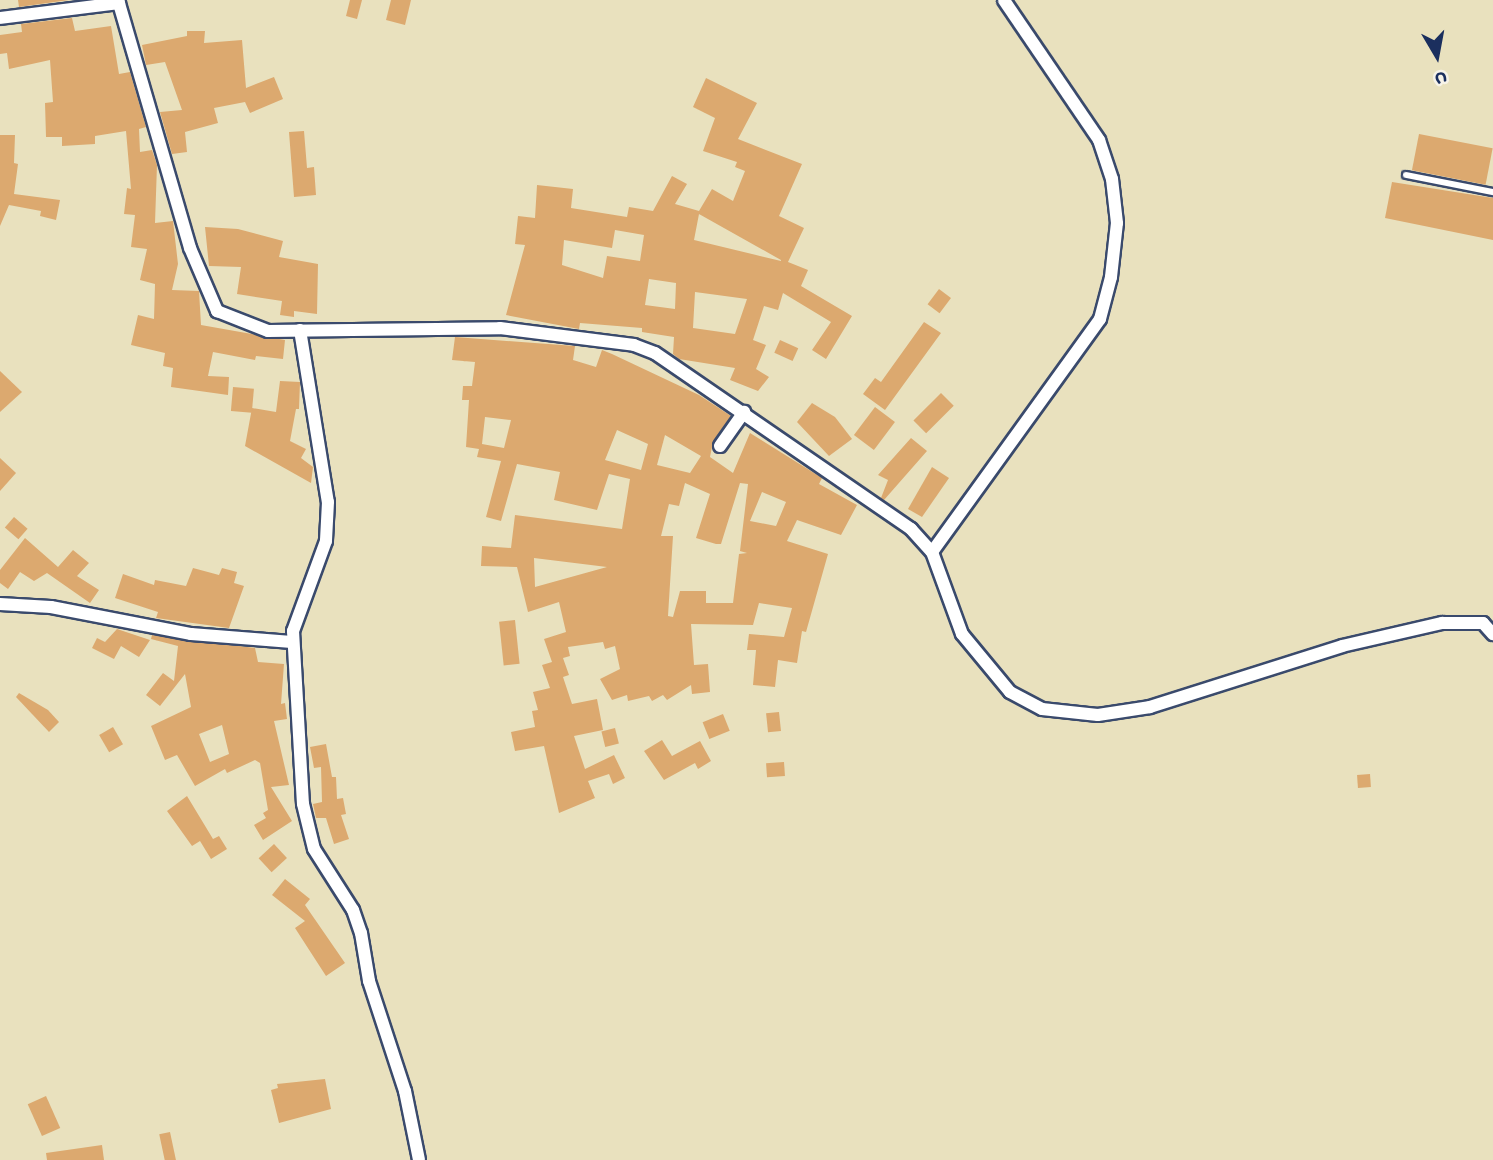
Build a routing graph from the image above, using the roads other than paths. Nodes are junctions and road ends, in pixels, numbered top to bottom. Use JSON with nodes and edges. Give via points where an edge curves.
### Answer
{"nodes":[{"id":1,"x":1004,"y":0,"type":"edge"},
{"id":2,"x":119,"y":2,"type":"edge"},
{"id":3,"x":0,"y":18,"type":"edge"},
{"id":4,"x":1406,"y":175,"type":"dead end"},
{"id":5,"x":1493,"y":192,"type":"edge"},
{"id":6,"x":300,"y":330,"type":"junction"},
{"id":7,"x":744,"y":412,"type":"junction"},
{"id":8,"x":720,"y":446,"type":"dead end"},
{"id":9,"x":932,"y":552,"type":"junction"},
{"id":10,"x":0,"y":604,"type":"edge"},
{"id":11,"x":1488,"y":619,"type":"edge"},
{"id":12,"x":1493,"y":634,"type":"edge"},
{"id":13,"x":292,"y":642,"type":"junction"},
{"id":14,"x":419,"y":1160,"type":"edge"}],
"edges":[{"from":1,"to":9,"type":"street","via":[[1099,140],[1112,180],[1117,223],[1111,277],[1100,319]]},
{"from":2,"to":3,"type":"street"},
{"from":2,"to":6,"type":"street","via":[[190,248],[217,311],[268,331]]},
{"from":4,"to":5,"type":"lane"},
{"from":6,"to":7,"type":"street","via":[[500,328],[634,345],[664,359]]},
{"from":6,"to":13,"type":"street","via":[[328,502],[326,541]]},
{"from":7,"to":8,"type":"street"},
{"from":7,"to":9,"type":"street","via":[[867,495]]},
{"from":9,"to":11,"type":"street","via":[[962,634],[990,671],[1010,692],[1042,709],[1070,715],[1150,707],[1398,630]]},
{"from":10,"to":13,"type":"street","via":[[41,606],[191,635]]},
{"from":11,"to":12,"type":"street"},
{"from":13,"to":14,"type":"street","via":[[307,830],[357,922],[377,1008],[405,1091]]}]}
